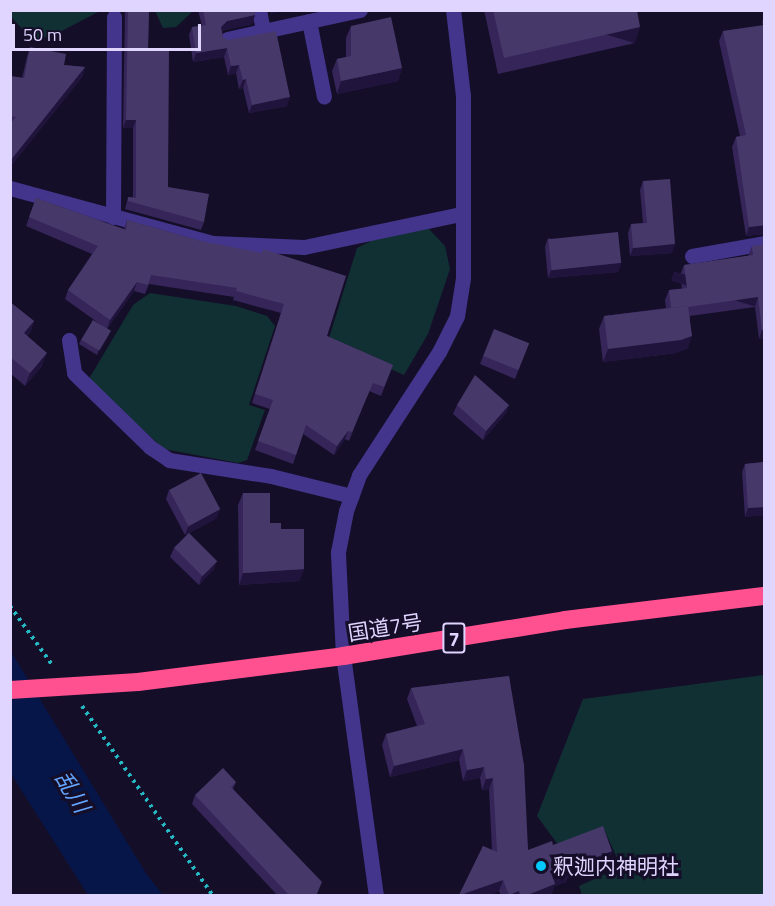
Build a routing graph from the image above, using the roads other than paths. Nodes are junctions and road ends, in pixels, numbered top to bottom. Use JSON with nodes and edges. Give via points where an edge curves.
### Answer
{"nodes":[{"id":1,"x":259,"y":10,"type":"edge"},
{"id":2,"x":453,"y":10,"type":"edge"},
{"id":3,"x":357,"y":11,"type":"edge"},
{"id":4,"x":114,"y":16,"type":"dead end"},
{"id":5,"x":309,"y":21,"type":"junction"},
{"id":6,"x":263,"y":31,"type":"junction"},
{"id":7,"x":227,"y":39,"type":"edge"},
{"id":8,"x":324,"y":97,"type":"dead end"},
{"id":9,"x":10,"y":188,"type":"edge"},
{"id":10,"x":461,"y":214,"type":"junction"},
{"id":11,"x":113,"y":217,"type":"junction"},
{"id":12,"x":765,"y":243,"type":"edge"},
{"id":13,"x":692,"y":256,"type":"dead end"},
{"id":14,"x":69,"y":340,"type":"dead end"},
{"id":15,"x":352,"y":496,"type":"junction"},
{"id":16,"x":765,"y":596,"type":"edge"},
{"id":17,"x":343,"y":656,"type":"junction"},
{"id":18,"x":10,"y":690,"type":"edge"},
{"id":19,"x":376,"y":896,"type":"edge"}],
"edges":[{"from":1,"to":6,"type":"street"},
{"from":2,"to":10,"type":"street","via":[[463,96]]},
{"from":3,"to":5,"type":"street"},
{"from":4,"to":11,"type":"street"},
{"from":5,"to":6,"type":"street"},
{"from":5,"to":8,"type":"street"},
{"from":6,"to":7,"type":"street"},
{"from":9,"to":11,"type":"street"},
{"from":10,"to":11,"type":"street","via":[[304,247],[213,243]]},
{"from":10,"to":15,"type":"street","via":[[463,278],[457,316],[440,352],[359,475]]},
{"from":12,"to":13,"type":"street"},
{"from":14,"to":15,"type":"street","via":[[74,373],[150,447],[169,459],[271,476]]},
{"from":15,"to":17,"type":"street","via":[[338,552]]},
{"from":16,"to":17,"type":"highway","name":"国道7号","number":"7","via":[[565,620]]},
{"from":17,"to":18,"type":"highway","name":"国道7号","number":"7","via":[[68,688]]},
{"from":17,"to":19,"type":"street"}]}
